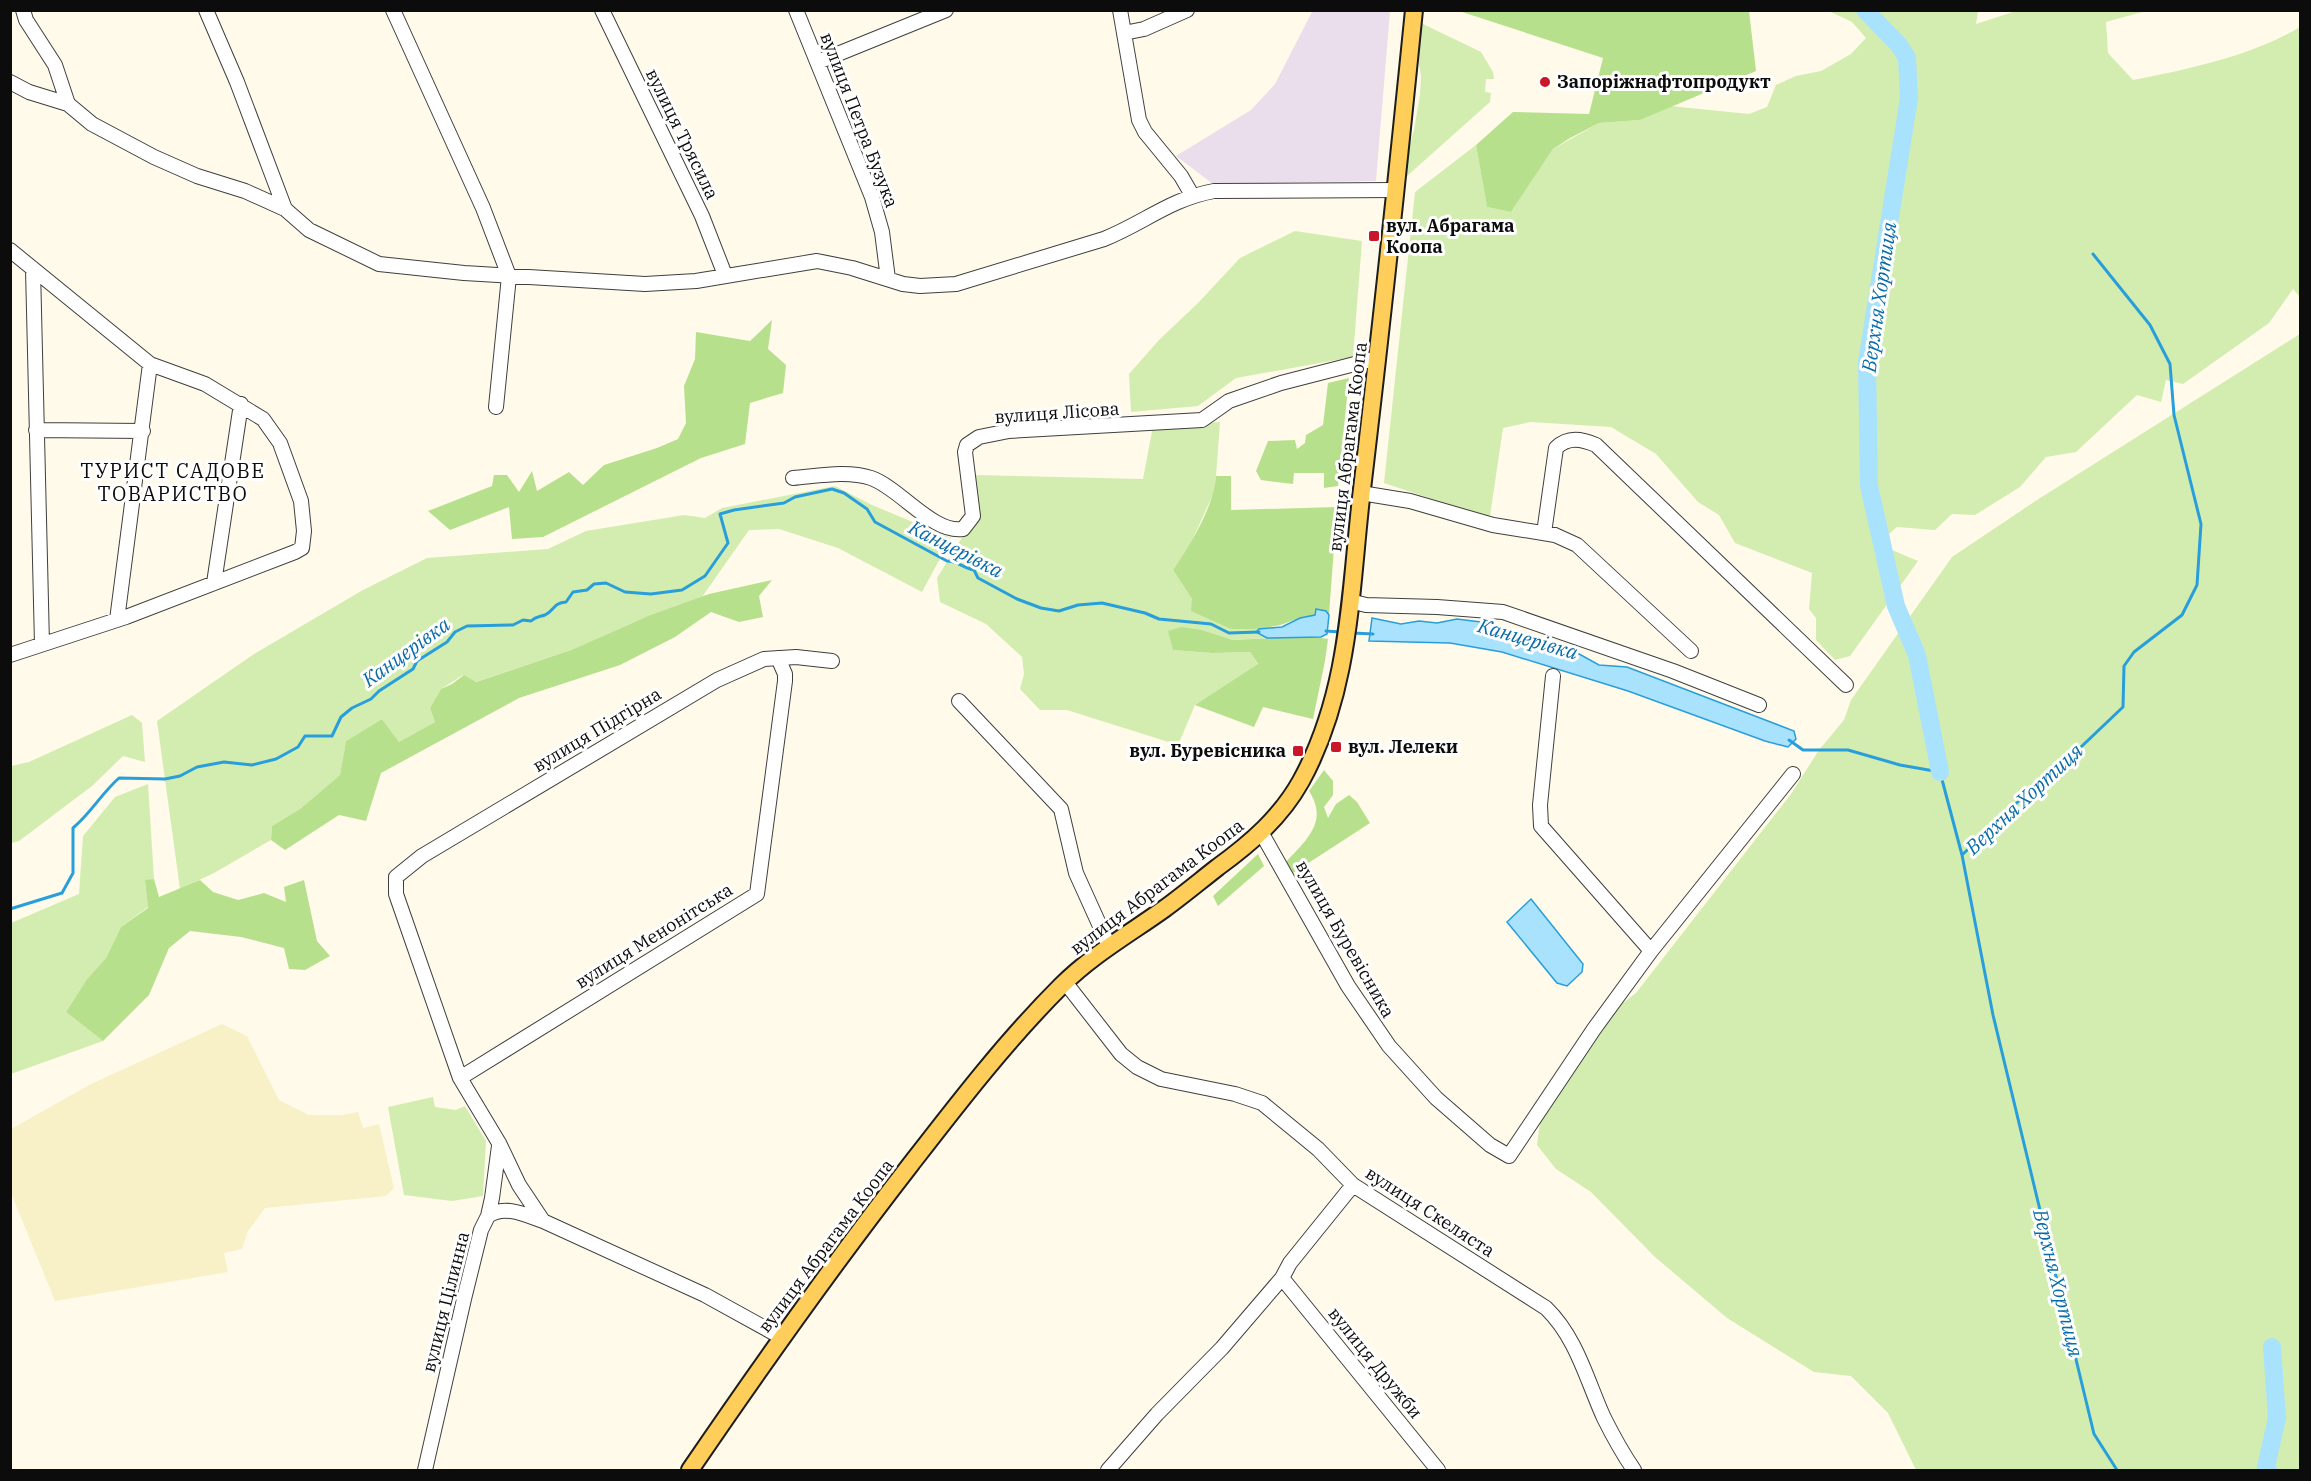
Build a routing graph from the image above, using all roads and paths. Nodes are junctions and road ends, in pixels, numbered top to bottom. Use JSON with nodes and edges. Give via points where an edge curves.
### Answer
{"nodes":[{"id":1,"x":23,"y":10,"type":"edge"},
{"id":2,"x":206,"y":10,"type":"edge"},
{"id":3,"x":393,"y":10,"type":"edge"},
{"id":4,"x":602,"y":10,"type":"edge"},
{"id":5,"x":796,"y":10,"type":"edge"},
{"id":6,"x":946,"y":10,"type":"edge"},
{"id":7,"x":1120,"y":10,"type":"edge"},
{"id":8,"x":1187,"y":10,"type":"edge"},
{"id":9,"x":1414,"y":10,"type":"edge"},
{"id":10,"x":1124,"y":33,"type":"junction"},
{"id":11,"x":818,"y":62,"type":"junction"},
{"id":12,"x":10,"y":82,"type":"edge"},
{"id":13,"x":68,"y":104,"type":"junction"},
{"id":14,"x":1396,"y":190,"type":"junction"},
{"id":15,"x":1192,"y":195,"type":"junction"},
{"id":16,"x":285,"y":209,"type":"junction"},
{"id":17,"x":10,"y":250,"type":"edge"},
{"id":18,"x":33,"y":269,"type":"junction"},
{"id":19,"x":725,"y":275,"type":"junction"},
{"id":20,"x":509,"y":276,"type":"junction"},
{"id":21,"x":888,"y":279,"type":"junction"},
{"id":22,"x":1378,"y":358,"type":"junction"},
{"id":23,"x":150,"y":364,"type":"junction"},
{"id":24,"x":242,"y":404,"type":"junction"},
{"id":25,"x":496,"y":407,"type":"dead end"},
{"id":26,"x":36,"y":430,"type":"junction"},
{"id":27,"x":143,"y":431,"type":"junction"},
{"id":28,"x":792,"y":478,"type":"dead end"},
{"id":29,"x":1361,"y":493,"type":"junction"},
{"id":30,"x":1544,"y":533,"type":"junction"},
{"id":31,"x":214,"y":583,"type":"junction"},
{"id":32,"x":1350,"y":601,"type":"junction"},
{"id":33,"x":117,"y":620,"type":"junction"},
{"id":34,"x":42,"y":644,"type":"junction"},
{"id":35,"x":1691,"y":651,"type":"dead end"},
{"id":36,"x":10,"y":655,"type":"edge"},
{"id":37,"x":778,"y":658,"type":"junction"},
{"id":38,"x":832,"y":661,"type":"dead end"},
{"id":39,"x":1553,"y":676,"type":"dead end"},
{"id":40,"x":1846,"y":686,"type":"dead end"},
{"id":41,"x":959,"y":701,"type":"dead end"},
{"id":42,"x":1759,"y":705,"type":"dead end"},
{"id":43,"x":1793,"y":774,"type":"dead end"},
{"id":44,"x":1262,"y":832,"type":"junction"},
{"id":45,"x":1108,"y":946,"type":"junction"},
{"id":46,"x":1651,"y":951,"type":"junction"},
{"id":47,"x":1065,"y":982,"type":"junction"},
{"id":48,"x":460,"y":1078,"type":"junction"},
{"id":49,"x":499,"y":1143,"type":"junction"},
{"id":50,"x":1353,"y":1185,"type":"junction"},
{"id":51,"x":488,"y":1216,"type":"junction"},
{"id":52,"x":543,"y":1221,"type":"junction"},
{"id":53,"x":1282,"y":1278,"type":"junction"},
{"id":54,"x":781,"y":1337,"type":"junction"},
{"id":55,"x":425,"y":1470,"type":"edge"},
{"id":56,"x":690,"y":1470,"type":"edge"},
{"id":57,"x":1108,"y":1470,"type":"edge"},
{"id":58,"x":1438,"y":1470,"type":"edge"},
{"id":59,"x":1634,"y":1470,"type":"edge"}],
"edges":[{"from":1,"to":13,"type":"street","via":[[55,65]]},
{"from":2,"to":16,"type":"street"},
{"from":3,"to":20,"type":"street","via":[[483,208]]},
{"from":4,"to":19,"type":"street","name":"вулиця Трясила","via":[[702,216]]},
{"from":5,"to":11,"type":"street","name":"вулиця Петра Бузука"},
{"from":6,"to":11,"type":"street"},
{"from":7,"to":10,"type":"street"},
{"from":8,"to":10,"type":"street","via":[[1144,29]]},
{"from":9,"to":14,"type":"main road","name":"вулиця Абрагама Коопа"},
{"from":10,"to":15,"type":"street","via":[[1145,132]]},
{"from":11,"to":21,"type":"street","name":"вулиця Петра Бузука","via":[[872,197],[882,232]]},
{"from":12,"to":13,"type":"street"},
{"from":13,"to":16,"type":"street","via":[[92,124],[154,157]]},
{"from":14,"to":15,"type":"street","via":[[1214,191]]},
{"from":14,"to":22,"type":"main road","name":"вулиця Абрагама Коопа"},
{"from":15,"to":21,"type":"street","via":[[1104,239],[956,284],[920,286]]},
{"from":16,"to":20,"type":"street","via":[[309,230],[379,264]]},
{"from":17,"to":18,"type":"street"},
{"from":18,"to":23,"type":"street"},
{"from":18,"to":26,"type":"street"},
{"from":19,"to":20,"type":"street","via":[[645,284]]},
{"from":19,"to":21,"type":"street","via":[[817,261]]},
{"from":20,"to":25,"type":"street"},
{"from":22,"to":28,"type":"street","name":"вулиця Лісова","via":[[1258,391],[1229,402],[1202,420],[1009,431],[979,437],[967,445],[965,452],[972,516],[963,529],[946,529],[874,479],[856,474]]},
{"from":22,"to":29,"type":"main road","name":"вулиця Абрагама Коопа"},
{"from":23,"to":24,"type":"street","via":[[205,384]]},
{"from":23,"to":27,"type":"street"},
{"from":24,"to":31,"type":"street"},
{"from":24,"to":31,"type":"street","via":[[263,419],[280,443],[301,501],[304,543],[295,552]]},
{"from":26,"to":27,"type":"street"},
{"from":26,"to":34,"type":"street"},
{"from":27,"to":33,"type":"street"},
{"from":29,"to":30,"type":"street","via":[[1410,501],[1493,525]]},
{"from":29,"to":32,"type":"main road","name":"вулиця Абрагама Коопа"},
{"from":30,"to":35,"type":"street","via":[[1577,545]]},
{"from":30,"to":40,"type":"street","via":[[1557,448],[1565,441],[1586,441],[1596,446]]},
{"from":31,"to":33,"type":"street"},
{"from":32,"to":42,"type":"street","via":[[1503,612]]},
{"from":32,"to":44,"type":"main road","name":"вулиця Абрагама Коопа","via":[[1342,672],[1323,734],[1300,782]]},
{"from":33,"to":34,"type":"street"},
{"from":34,"to":36,"type":"street"},
{"from":37,"to":38,"type":"street","name":"вулиця Підгірна"},
{"from":37,"to":48,"type":"street","name":"вулиця Менонітська","via":[[785,681],[757,894]]},
{"from":37,"to":48,"type":"street","name":"вулиця Підгірна","via":[[750,664],[700,688],[422,856],[396,877],[396,894]]},
{"from":39,"to":46,"type":"street","via":[[1540,826]]},
{"from":41,"to":45,"type":"street","via":[[1061,809],[1076,873]]},
{"from":43,"to":46,"type":"street"},
{"from":44,"to":45,"type":"main road","name":"вулиця Абрагама Коопа","via":[[1163,910]]},
{"from":44,"to":46,"type":"street","name":"вулиця Буревісника","via":[[1348,986],[1389,1046],[1436,1098],[1490,1145],[1509,1156]]},
{"from":45,"to":47,"type":"main road","name":"вулиця Абрагама Коопа"},
{"from":47,"to":50,"type":"street","name":"вулиця Скеляста","via":[[1121,1054],[1137,1067],[1161,1079],[1262,1103],[1318,1149]]},
{"from":47,"to":54,"type":"main road","name":"вулиця Абрагама Коопа","via":[[973,1084]]},
{"from":48,"to":49,"type":"street"},
{"from":49,"to":51,"type":"street","name":"вулиця Цілинна"},
{"from":49,"to":52,"type":"street","via":[[519,1185]]},
{"from":50,"to":53,"type":"street"},
{"from":50,"to":59,"type":"street","name":"вулиця Скеляста","via":[[1555,1316],[1584,1365],[1605,1419]]},
{"from":51,"to":52,"type":"street","via":[[510,1211]]},
{"from":51,"to":55,"type":"street","name":"вулиця Цілинна","via":[[481,1230]]},
{"from":52,"to":54,"type":"street","via":[[705,1295]]},
{"from":53,"to":57,"type":"street"},
{"from":53,"to":58,"type":"street","name":"вулиця Дружби"},
{"from":54,"to":56,"type":"main road","name":"вулиця Абрагама Коопа"}]}
